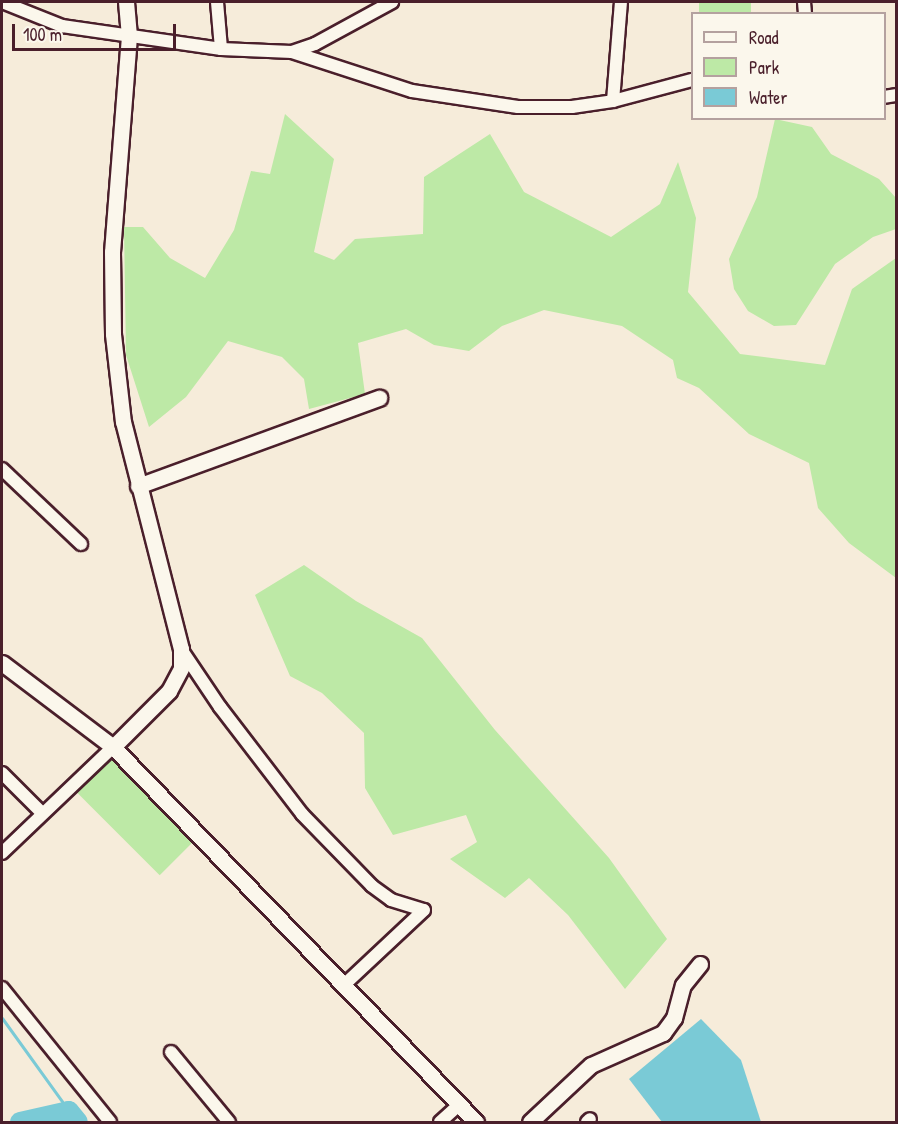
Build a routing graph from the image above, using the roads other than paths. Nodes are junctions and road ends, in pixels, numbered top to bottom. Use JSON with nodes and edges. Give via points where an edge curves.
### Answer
{"nodes":[{"id":1,"x":2,"y":2,"type":"edge"},
{"id":2,"x":126,"y":2,"type":"edge"},
{"id":3,"x":217,"y":2,"type":"edge"},
{"id":4,"x":392,"y":2,"type":"edge"},
{"id":5,"x":621,"y":2,"type":"edge"},
{"id":6,"x":129,"y":36,"type":"junction"},
{"id":7,"x":220,"y":49,"type":"junction"},
{"id":8,"x":292,"y":52,"type":"junction"},
{"id":9,"x":691,"y":81,"type":"edge"},
{"id":10,"x":613,"y":101,"type":"junction"},
{"id":11,"x":379,"y":398,"type":"dead end"},
{"id":12,"x":2,"y":469,"type":"edge"},
{"id":13,"x":138,"y":486,"type":"junction"},
{"id":14,"x":81,"y":544,"type":"dead end"},
{"id":15,"x":181,"y":649,"type":"junction"},
{"id":16,"x":2,"y":663,"type":"edge"},
{"id":17,"x":113,"y":747,"type":"junction"},
{"id":18,"x":2,"y":773,"type":"edge"},
{"id":19,"x":42,"y":813,"type":"junction"},
{"id":20,"x":2,"y":853,"type":"edge"},
{"id":21,"x":700,"y":964,"type":"dead end"},
{"id":22,"x":345,"y":984,"type":"junction"},
{"id":23,"x":2,"y":988,"type":"edge"},
{"id":24,"x":171,"y":1052,"type":"dead end"},
{"id":25,"x":459,"y":1105,"type":"junction"},
{"id":26,"x":110,"y":1122,"type":"edge"},
{"id":27,"x":229,"y":1122,"type":"edge"},
{"id":28,"x":440,"y":1122,"type":"edge"},
{"id":29,"x":476,"y":1122,"type":"edge"},
{"id":30,"x":530,"y":1122,"type":"edge"}],
"edges":[{"from":1,"to":6,"type":"street","via":[[62,26]]},
{"from":2,"to":6,"type":"street"},
{"from":3,"to":7,"type":"street"},
{"from":4,"to":8,"type":"street","via":[[315,44]]},
{"from":5,"to":10,"type":"street"},
{"from":6,"to":7,"type":"street"},
{"from":6,"to":13,"type":"street","via":[[112,252],[113,334],[123,422]]},
{"from":7,"to":8,"type":"street"},
{"from":8,"to":10,"type":"street","via":[[412,91],[472,103],[572,107]]},
{"from":9,"to":10,"type":"street"},
{"from":11,"to":13,"type":"street"},
{"from":12,"to":14,"type":"street"},
{"from":13,"to":15,"type":"street"},
{"from":15,"to":17,"type":"street","via":[[181,668],[169,691]]},
{"from":15,"to":22,"type":"street","via":[[302,814],[372,886],[391,900],[424,909]]},
{"from":16,"to":17,"type":"street"},
{"from":17,"to":19,"type":"street"},
{"from":17,"to":22,"type":"street"},
{"from":18,"to":19,"type":"street"},
{"from":19,"to":20,"type":"street"},
{"from":21,"to":30,"type":"street","via":[[683,985],[674,1018],[663,1034],[591,1065]]},
{"from":22,"to":25,"type":"street"},
{"from":23,"to":26,"type":"street"},
{"from":24,"to":27,"type":"street"},
{"from":25,"to":28,"type":"street"},
{"from":25,"to":29,"type":"street"}]}
